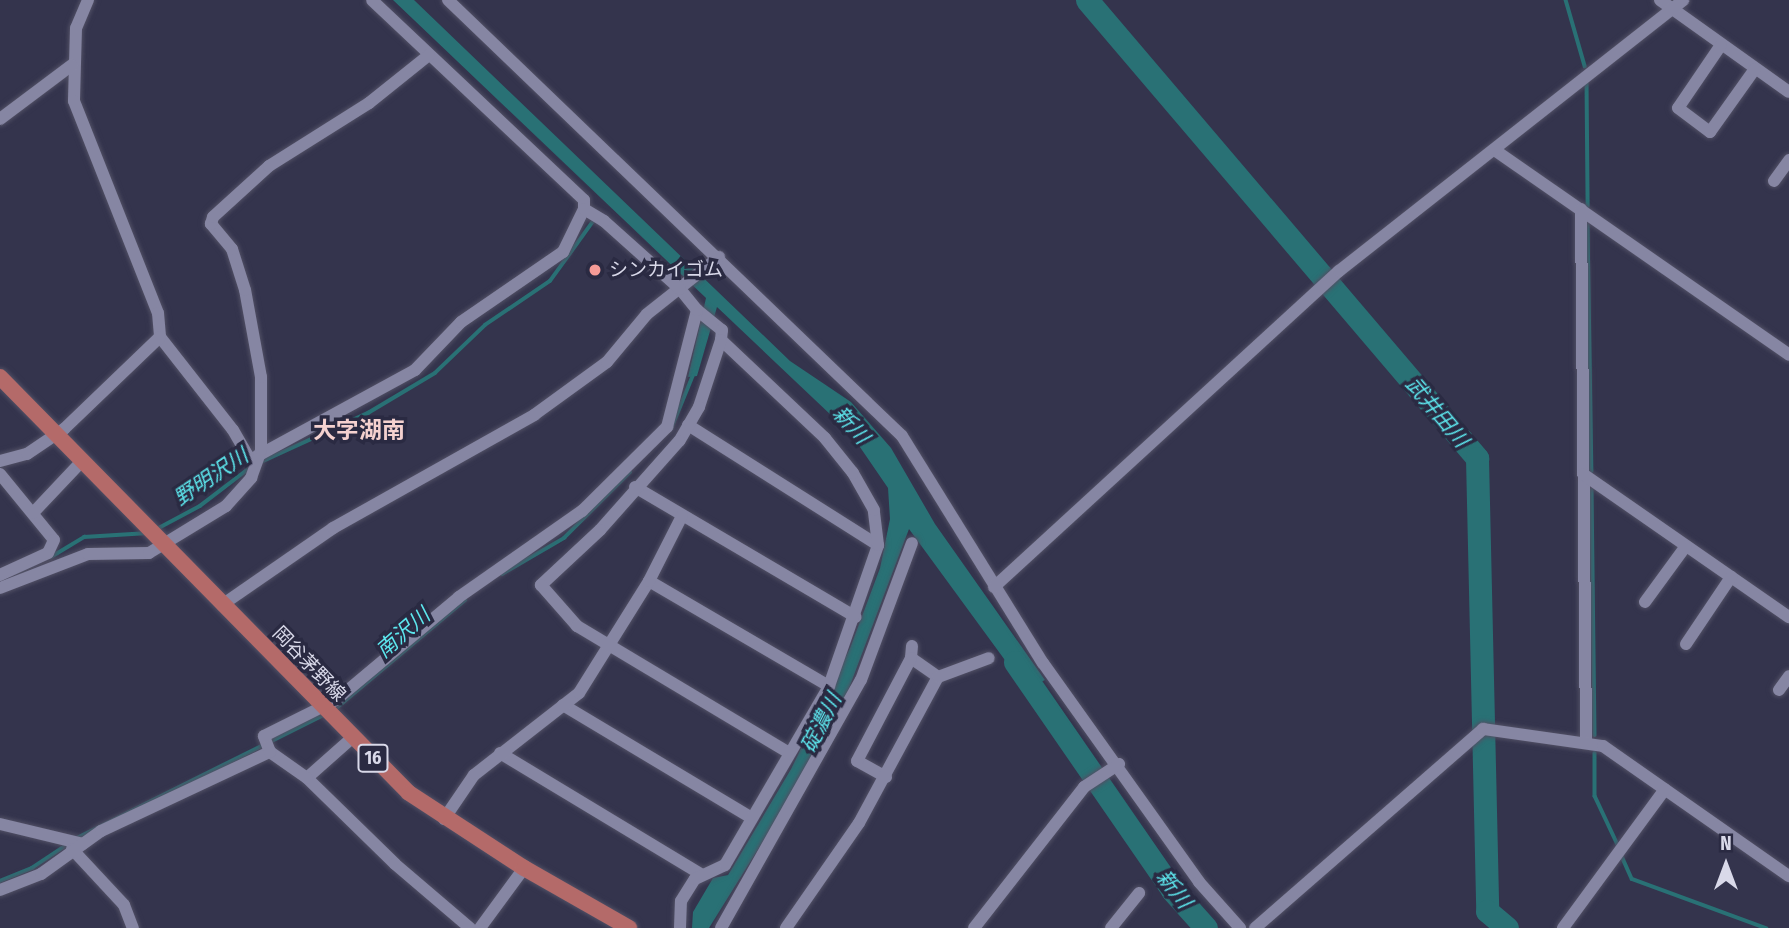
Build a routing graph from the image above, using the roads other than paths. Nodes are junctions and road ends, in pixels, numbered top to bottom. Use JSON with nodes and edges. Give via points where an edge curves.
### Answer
{"nodes":[{"id":1,"x":89,"y":0,"type":"edge"},
{"id":2,"x":372,"y":0,"type":"edge"},
{"id":3,"x":448,"y":0,"type":"edge"},
{"id":4,"x":1660,"y":0,"type":"edge"},
{"id":5,"x":1678,"y":5,"type":"edge"},
{"id":6,"x":1721,"y":45,"type":"junction"},
{"id":7,"x":429,"y":55,"type":"junction"},
{"id":8,"x":72,"y":65,"type":"junction"},
{"id":9,"x":1755,"y":68,"type":"junction"},
{"id":10,"x":1789,"y":92,"type":"edge"},
{"id":11,"x":0,"y":119,"type":"edge"},
{"id":12,"x":1496,"y":151,"type":"junction"},
{"id":13,"x":1789,"y":160,"type":"edge"},
{"id":14,"x":1774,"y":181,"type":"dead end"},
{"id":15,"x":584,"y":209,"type":"junction"},
{"id":16,"x":1581,"y":209,"type":"junction"},
{"id":17,"x":714,"y":261,"type":"junction"},
{"id":18,"x":683,"y":288,"type":"junction"},
{"id":19,"x":696,"y":310,"type":"junction"},
{"id":20,"x":160,"y":337,"type":"junction"},
{"id":21,"x":721,"y":340,"type":"junction"},
{"id":22,"x":1789,"y":355,"type":"edge"},
{"id":23,"x":0,"y":377,"type":"edge"},
{"id":24,"x":688,"y":425,"type":"junction"},
{"id":25,"x":55,"y":433,"type":"junction"},
{"id":26,"x":261,"y":450,"type":"junction"},
{"id":27,"x":0,"y":461,"type":"edge"},
{"id":28,"x":82,"y":461,"type":"junction"},
{"id":29,"x":0,"y":474,"type":"edge"},
{"id":30,"x":1583,"y":474,"type":"junction"},
{"id":31,"x":635,"y":487,"type":"junction"},
{"id":32,"x":33,"y":513,"type":"junction"},
{"id":33,"x":682,"y":516,"type":"junction"},
{"id":34,"x":161,"y":542,"type":"junction"},
{"id":35,"x":912,"y":543,"type":"dead end"},
{"id":36,"x":878,"y":545,"type":"junction"},
{"id":37,"x":1686,"y":546,"type":"junction"},
{"id":38,"x":0,"y":575,"type":"edge"},
{"id":39,"x":1731,"y":577,"type":"junction"},
{"id":40,"x":649,"y":581,"type":"junction"},
{"id":41,"x":994,"y":587,"type":"junction"},
{"id":42,"x":0,"y":589,"type":"edge"},
{"id":43,"x":1645,"y":602,"type":"dead end"},
{"id":44,"x":222,"y":605,"type":"junction"},
{"id":45,"x":856,"y":617,"type":"junction"},
{"id":46,"x":1789,"y":617,"type":"edge"},
{"id":47,"x":1686,"y":644,"type":"dead end"},
{"id":48,"x":610,"y":645,"type":"junction"},
{"id":49,"x":989,"y":658,"type":"dead end"},
{"id":50,"x":1789,"y":676,"type":"edge"},
{"id":51,"x":938,"y":677,"type":"junction"},
{"id":52,"x":829,"y":686,"type":"junction"},
{"id":53,"x":1779,"y":690,"type":"dead end"},
{"id":54,"x":563,"y":705,"type":"junction"},
{"id":55,"x":323,"y":707,"type":"junction"},
{"id":56,"x":352,"y":737,"type":"junction"},
{"id":57,"x":1586,"y":741,"type":"junction"},
{"id":58,"x":270,"y":752,"type":"junction"},
{"id":59,"x":500,"y":753,"type":"junction"},
{"id":60,"x":789,"y":753,"type":"junction"},
{"id":61,"x":1119,"y":764,"type":"junction"},
{"id":62,"x":886,"y":777,"type":"junction"},
{"id":63,"x":307,"y":778,"type":"junction"},
{"id":64,"x":1665,"y":789,"type":"junction"},
{"id":65,"x":752,"y":818,"type":"junction"},
{"id":66,"x":444,"y":819,"type":"junction"},
{"id":67,"x":0,"y":824,"type":"edge"},
{"id":68,"x":78,"y":847,"type":"junction"},
{"id":69,"x":524,"y":868,"type":"junction"},
{"id":70,"x":702,"y":874,"type":"junction"},
{"id":71,"x":1789,"y":876,"type":"edge"},
{"id":72,"x":0,"y":890,"type":"edge"},
{"id":73,"x":1139,"y":893,"type":"dead end"},
{"id":74,"x":606,"y":923,"type":"edge"},
{"id":75,"x":133,"y":928,"type":"edge"},
{"id":76,"x":470,"y":928,"type":"edge"},
{"id":77,"x":480,"y":928,"type":"edge"},
{"id":78,"x":629,"y":928,"type":"edge"},
{"id":79,"x":680,"y":928,"type":"edge"},
{"id":80,"x":721,"y":928,"type":"edge"},
{"id":81,"x":786,"y":928,"type":"edge"},
{"id":82,"x":974,"y":928,"type":"edge"},
{"id":83,"x":1111,"y":928,"type":"edge"},
{"id":84,"x":1240,"y":928,"type":"edge"},
{"id":85,"x":1255,"y":928,"type":"edge"},
{"id":86,"x":1563,"y":928,"type":"edge"}],
"edges":[{"from":1,"to":8,"type":"street","via":[[76,28]]},
{"from":2,"to":7,"type":"street"},
{"from":3,"to":17,"type":"street"},
{"from":4,"to":5,"type":"street"},
{"from":5,"to":6,"type":"street"},
{"from":5,"to":12,"type":"street","via":[[1580,78]]},
{"from":6,"to":9,"type":"street"},
{"from":6,"to":9,"type":"street","via":[[1678,108],[1710,132]]},
{"from":7,"to":15,"type":"street","via":[[584,200]]},
{"from":7,"to":26,"type":"street","via":[[369,103],[270,166],[213,217],[211,224],[232,249],[245,290],[261,377]]},
{"from":8,"to":11,"type":"street"},
{"from":8,"to":20,"type":"street","via":[[74,101],[158,313]]},
{"from":9,"to":10,"type":"street"},
{"from":12,"to":16,"type":"street"},
{"from":12,"to":41,"type":"street","via":[[1339,271]]},
{"from":13,"to":14,"type":"street"},
{"from":15,"to":18,"type":"street"},
{"from":15,"to":26,"type":"street","via":[[563,252],[461,322],[415,370],[326,421]]},
{"from":16,"to":22,"type":"street"},
{"from":16,"to":30,"type":"street"},
{"from":17,"to":18,"type":"street"},
{"from":17,"to":41,"type":"street","via":[[902,436]]},
{"from":18,"to":19,"type":"street"},
{"from":18,"to":44,"type":"street","via":[[647,314],[607,362],[534,415],[333,528]]},
{"from":19,"to":21,"type":"street","via":[[722,330]]},
{"from":19,"to":55,"type":"street","via":[[667,427],[582,511],[459,597]]},
{"from":20,"to":25,"type":"street"},
{"from":20,"to":26,"type":"street","via":[[233,430],[250,460]]},
{"from":21,"to":24,"type":"street"},
{"from":21,"to":36,"type":"street","via":[[825,438],[853,473],[874,510]]},
{"from":23,"to":25,"type":"main road","name":"岡谷茅野線","number":"16"},
{"from":24,"to":31,"type":"street","via":[[680,441]]},
{"from":24,"to":36,"type":"street"},
{"from":25,"to":27,"type":"street","via":[[27,454]]},
{"from":25,"to":28,"type":"main road","name":"岡谷茅野線","number":"16"},
{"from":26,"to":34,"type":"street","via":[[251,478],[226,506]]},
{"from":28,"to":32,"type":"street"},
{"from":28,"to":34,"type":"main road","name":"岡谷茅野線","number":"16"},
{"from":29,"to":32,"type":"street"},
{"from":30,"to":37,"type":"street"},
{"from":30,"to":57,"type":"street"},
{"from":31,"to":33,"type":"street"},
{"from":31,"to":48,"type":"street","via":[[600,530],[541,585],[577,626]]},
{"from":32,"to":38,"type":"street","via":[[54,540],[48,553]]},
{"from":33,"to":40,"type":"street"},
{"from":33,"to":45,"type":"street"},
{"from":34,"to":42,"type":"street","via":[[149,553],[88,554]]},
{"from":34,"to":44,"type":"main road","name":"岡谷茅野線","number":"16"},
{"from":35,"to":80,"type":"street","via":[[861,680]]},
{"from":36,"to":45,"type":"street"},
{"from":37,"to":39,"type":"street"},
{"from":37,"to":43,"type":"street"},
{"from":39,"to":46,"type":"street"},
{"from":39,"to":47,"type":"street"},
{"from":40,"to":48,"type":"street"},
{"from":40,"to":52,"type":"street"},
{"from":41,"to":61,"type":"street","via":[[1043,663]]},
{"from":44,"to":55,"type":"main road","name":"岡谷茅野線","number":"16"},
{"from":45,"to":52,"type":"street"},
{"from":48,"to":54,"type":"street","via":[[579,693]]},
{"from":48,"to":60,"type":"street"},
{"from":49,"to":51,"type":"street"},
{"from":50,"to":53,"type":"street"},
{"from":51,"to":62,"type":"street"},
{"from":51,"to":62,"type":"street","via":[[912,652],[857,761]]},
{"from":52,"to":60,"type":"street"},
{"from":54,"to":59,"type":"street"},
{"from":54,"to":65,"type":"street"},
{"from":55,"to":56,"type":"main road","name":"岡谷茅野線","number":"16"},
{"from":55,"to":58,"type":"street","via":[[264,736]]},
{"from":56,"to":63,"type":"street"},
{"from":56,"to":66,"type":"main road","name":"岡谷茅野線","number":"16","via":[[409,793]]},
{"from":57,"to":64,"type":"street","via":[[1603,746]]},
{"from":57,"to":85,"type":"street","via":[[1487,728]]},
{"from":58,"to":63,"type":"street"},
{"from":58,"to":68,"type":"street","via":[[101,831]]},
{"from":59,"to":66,"type":"street","via":[[474,775]]},
{"from":59,"to":70,"type":"street"},
{"from":60,"to":65,"type":"street"},
{"from":61,"to":82,"type":"street","via":[[1087,785]]},
{"from":61,"to":84,"type":"street","via":[[1199,881]]},
{"from":62,"to":81,"type":"street","via":[[859,823],[833,855],[816,890]]},
{"from":63,"to":76,"type":"street","via":[[395,864]]},
{"from":64,"to":71,"type":"street"},
{"from":64,"to":86,"type":"street"},
{"from":65,"to":70,"type":"street","via":[[725,865]]},
{"from":66,"to":69,"type":"main road","name":"岡谷茅野線","number":"16"},
{"from":67,"to":68,"type":"street"},
{"from":68,"to":72,"type":"street","via":[[41,874]]},
{"from":68,"to":75,"type":"street","via":[[124,905]]},
{"from":69,"to":74,"type":"main road","name":"岡谷茅野線","number":"16"},
{"from":69,"to":77,"type":"street"},
{"from":70,"to":79,"type":"street","via":[[681,901]]},
{"from":73,"to":83,"type":"street"},
{"from":74,"to":78,"type":"main road","name":"岡谷茅野線","number":"16"}]}
